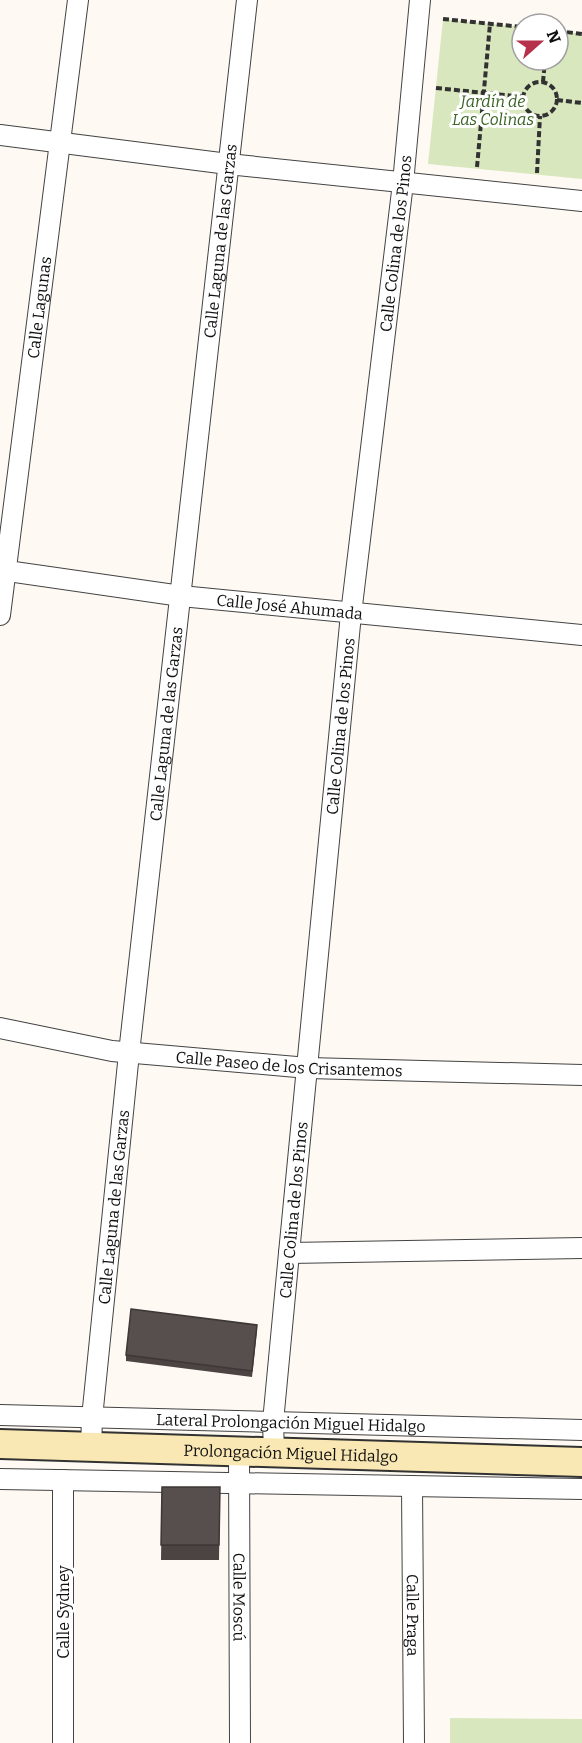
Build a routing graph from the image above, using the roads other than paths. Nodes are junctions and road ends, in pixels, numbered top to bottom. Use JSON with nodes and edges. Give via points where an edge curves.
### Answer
{"nodes":[{"id":1,"x":78,"y":0,"type":"edge"},
{"id":2,"x":247,"y":0,"type":"edge"},
{"id":3,"x":420,"y":0,"type":"edge"},
{"id":4,"x":0,"y":135,"type":"edge"},
{"id":5,"x":60,"y":141,"type":"junction"},
{"id":6,"x":228,"y":164,"type":"junction"},
{"id":7,"x":403,"y":183,"type":"junction"},
{"id":8,"x":582,"y":201,"type":"edge"},
{"id":9,"x":3,"y":570,"type":"edge"},
{"id":10,"x":181,"y":596,"type":"junction"},
{"id":11,"x":351,"y":614,"type":"junction"},
{"id":12,"x":0,"y":615,"type":"edge"},
{"id":13,"x":582,"y":634,"type":"edge"},
{"id":14,"x":0,"y":1028,"type":"edge"},
{"id":15,"x":129,"y":1053,"type":"junction"},
{"id":16,"x":308,"y":1068,"type":"junction"},
{"id":17,"x":582,"y":1075,"type":"edge"},
{"id":18,"x":582,"y":1248,"type":"edge"},
{"id":19,"x":289,"y":1253,"type":"junction"},
{"id":20,"x":0,"y":1415,"type":"edge"},
{"id":21,"x":92,"y":1418,"type":"junction"},
{"id":22,"x":273,"y":1422,"type":"junction"},
{"id":23,"x":582,"y":1430,"type":"edge"},
{"id":24,"x":0,"y":1444,"type":"edge"},
{"id":25,"x":91,"y":1448,"type":"junction"},
{"id":26,"x":239,"y":1451,"type":"junction"},
{"id":27,"x":274,"y":1452,"type":"junction"},
{"id":28,"x":582,"y":1462,"type":"edge"},
{"id":29,"x":0,"y":1479,"type":"edge"},
{"id":30,"x":63,"y":1480,"type":"junction"},
{"id":31,"x":239,"y":1483,"type":"junction"},
{"id":32,"x":412,"y":1486,"type":"junction"},
{"id":33,"x":582,"y":1490,"type":"edge"},
{"id":34,"x":63,"y":1743,"type":"edge"},
{"id":35,"x":240,"y":1743,"type":"edge"},
{"id":36,"x":414,"y":1743,"type":"edge"}],
"edges":[{"from":1,"to":5,"type":"street","name":"Calle Lagunas"},
{"from":2,"to":6,"type":"street","name":"Calle Laguna de las Garzas"},
{"from":3,"to":7,"type":"street","name":"Calle Colina de los Pinos"},
{"from":4,"to":5,"type":"street"},
{"from":5,"to":6,"type":"street"},
{"from":5,"to":9,"type":"street","name":"Calle Lagunas"},
{"from":6,"to":7,"type":"street"},
{"from":6,"to":10,"type":"street","name":"Calle Laguna de las Garzas"},
{"from":7,"to":8,"type":"street"},
{"from":7,"to":11,"type":"street","name":"Calle Colina de los Pinos"},
{"from":9,"to":10,"type":"street","name":"Calle José Ahumada"},
{"from":9,"to":12,"type":"street","name":"Calle Lagunas"},
{"from":10,"to":11,"type":"street","name":"Calle José Ahumada"},
{"from":10,"to":15,"type":"street","name":"Calle Laguna de las Garzas"},
{"from":11,"to":13,"type":"street","name":"Calle José Ahumada"},
{"from":11,"to":16,"type":"street","name":"Calle Colina de los Pinos"},
{"from":14,"to":15,"type":"street","name":"Calle Paseo de los Crisantemos"},
{"from":15,"to":16,"type":"street","name":"Calle Paseo de los Crisantemos"},
{"from":15,"to":21,"type":"street","name":"Calle Laguna de las Garzas"},
{"from":16,"to":17,"type":"street","name":"Calle Paseo de los Crisantemos"},
{"from":16,"to":19,"type":"street","name":"Calle Colina de los Pinos"},
{"from":18,"to":19,"type":"street"},
{"from":19,"to":22,"type":"street","name":"Calle Colina de los Pinos"},
{"from":20,"to":21,"type":"street","name":"Lateral Prolongación Miguel Hidalgo"},
{"from":21,"to":22,"type":"street","name":"Lateral Prolongación Miguel Hidalgo"},
{"from":21,"to":25,"type":"street","name":"Calle Laguna de las Garzas"},
{"from":22,"to":23,"type":"street","name":"Lateral Prolongación Miguel Hidalgo"},
{"from":22,"to":27,"type":"street","name":"Calle Colina de los Pinos"},
{"from":24,"to":25,"type":"main road","name":"Prolongación Miguel Hidalgo"},
{"from":25,"to":26,"type":"main road","name":"Prolongación Miguel Hidalgo"},
{"from":26,"to":27,"type":"main road","name":"Prolongación Miguel Hidalgo"},
{"from":26,"to":31,"type":"street","name":"Calle Moscú"},
{"from":27,"to":28,"type":"main road","name":"Prolongación Miguel Hidalgo"},
{"from":29,"to":30,"type":"street"},
{"from":30,"to":31,"type":"street"},
{"from":30,"to":34,"type":"street","name":"Calle Sydney"},
{"from":31,"to":32,"type":"street"},
{"from":31,"to":35,"type":"street","name":"Calle Moscú"},
{"from":32,"to":33,"type":"street"},
{"from":32,"to":36,"type":"street","name":"Calle Praga"}]}
